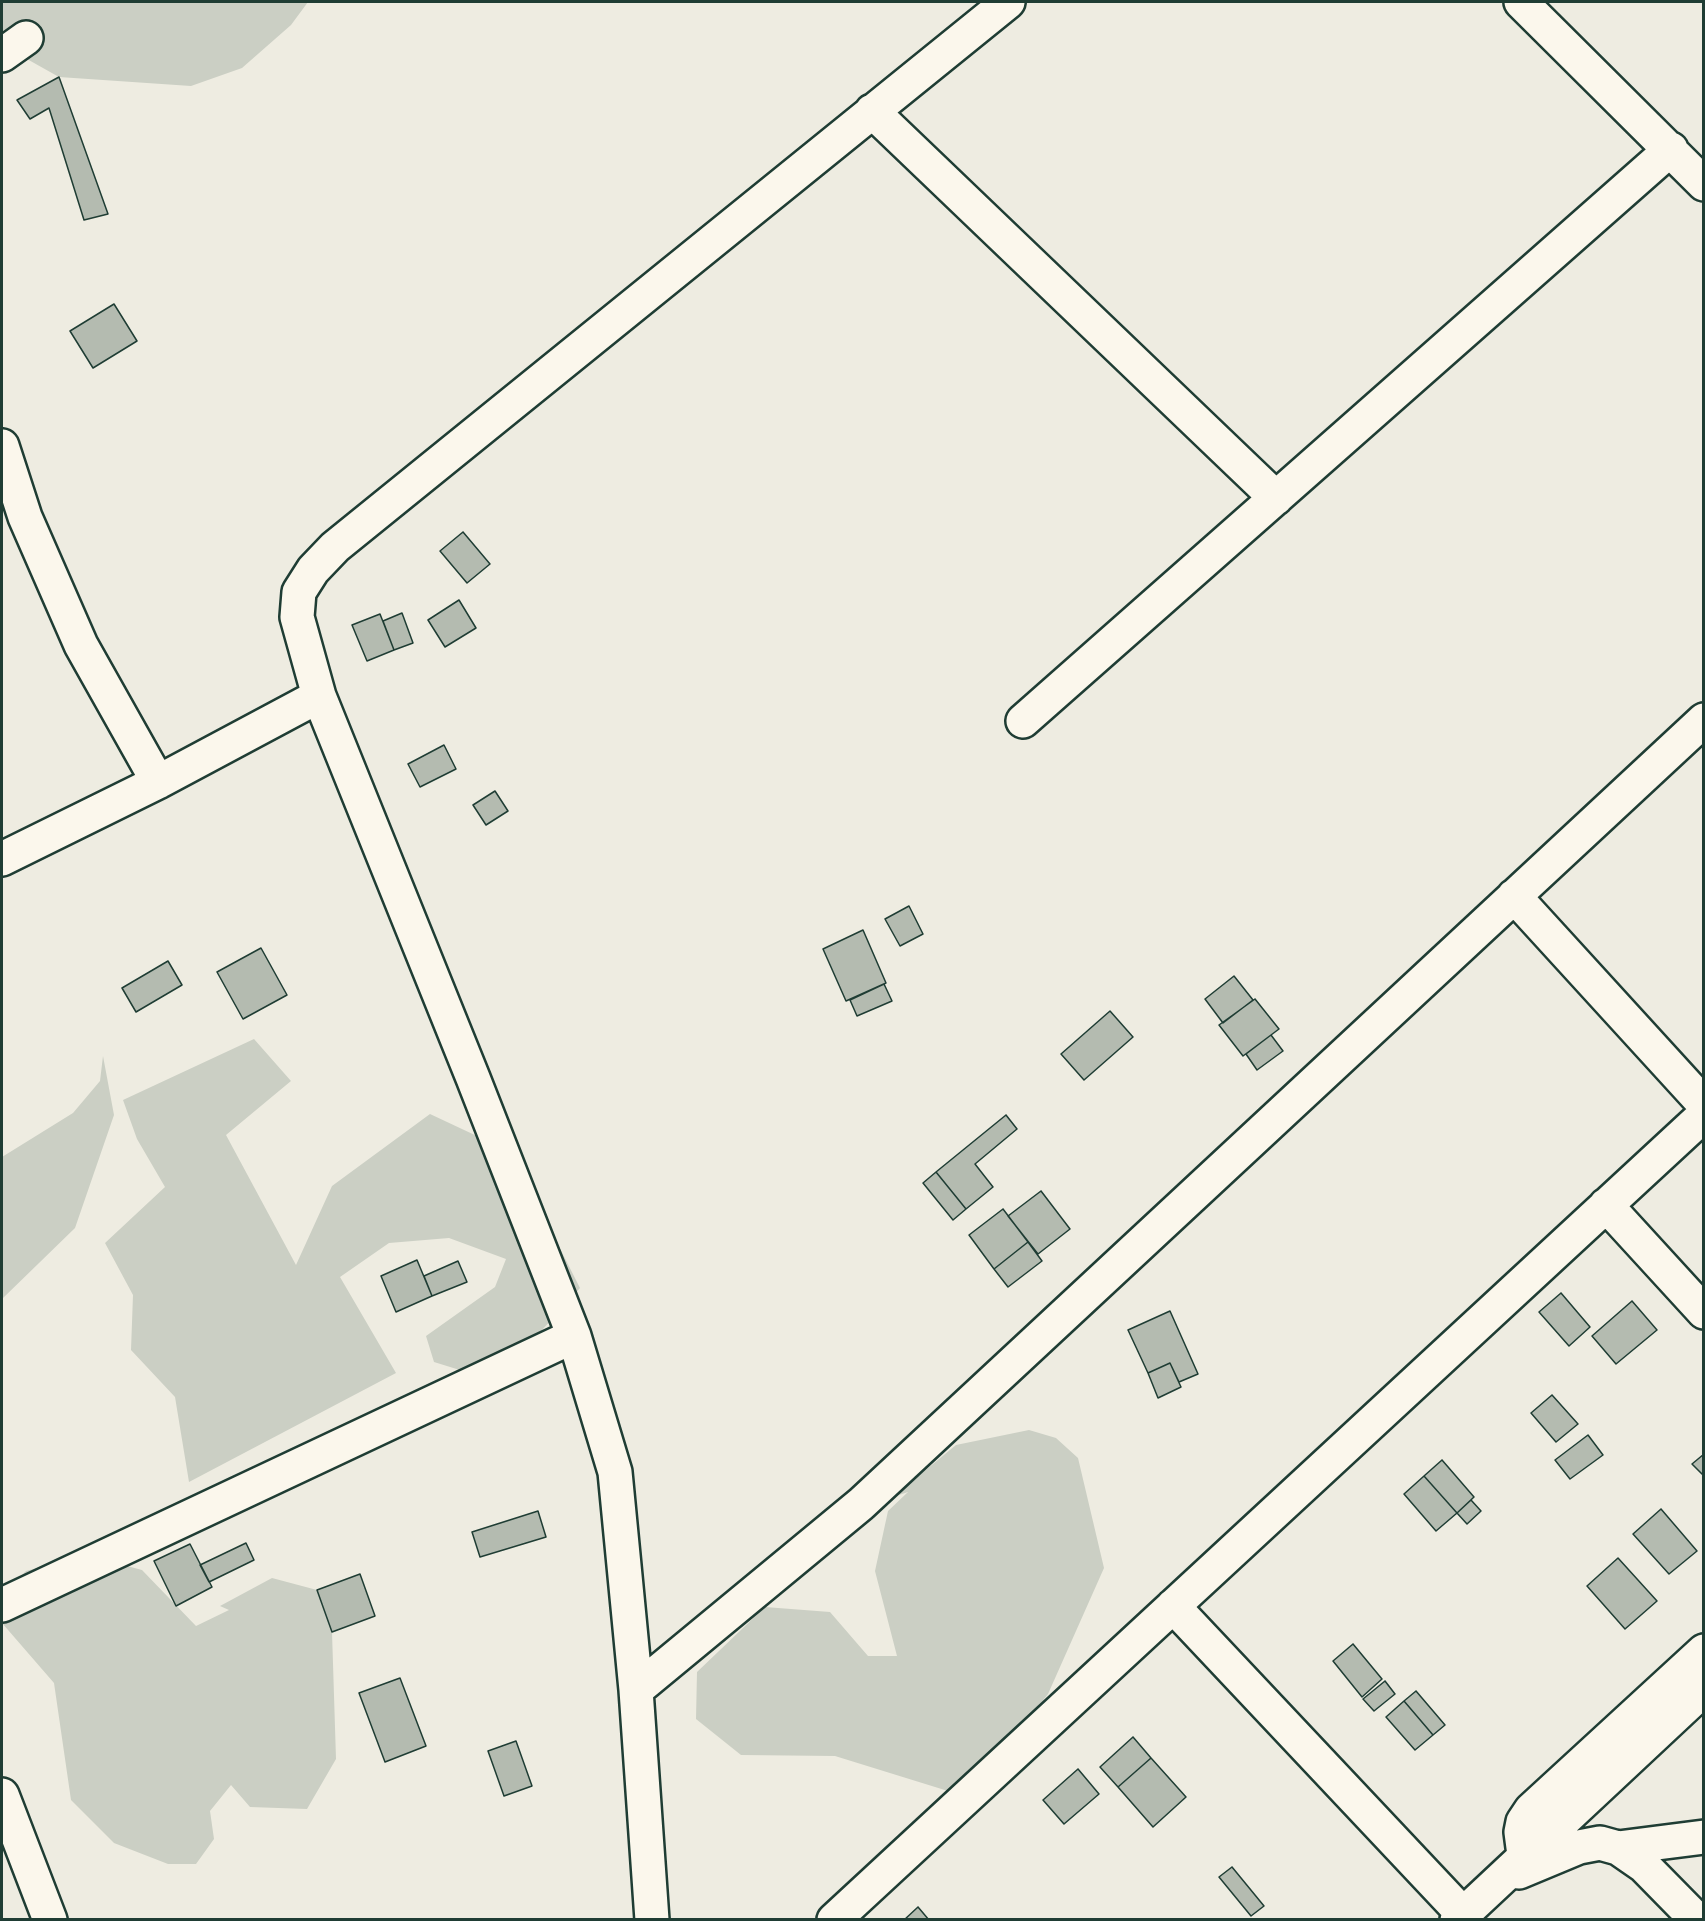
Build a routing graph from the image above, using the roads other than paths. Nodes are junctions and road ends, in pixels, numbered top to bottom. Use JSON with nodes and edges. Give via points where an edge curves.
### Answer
{"nodes":[{"id":1,"x":1008,"y":2,"type":"edge"},
{"id":2,"x":1521,"y":2,"type":"edge"},
{"id":3,"x":872,"y":111,"type":"junction"},
{"id":4,"x":1671,"y":149,"type":"junction"},
{"id":5,"x":1704,"y":184,"type":"edge"},
{"id":6,"x":2,"y":446,"type":"edge"},
{"id":7,"x":1276,"y":498,"type":"junction"},
{"id":8,"x":319,"y":696,"type":"junction"},
{"id":9,"x":1704,"y":720,"type":"edge"},
{"id":10,"x":1023,"y":721,"type":"dead end"},
{"id":11,"x":158,"y":782,"type":"junction"},
{"id":12,"x":2,"y":860,"type":"edge"},
{"id":13,"x":1514,"y":896,"type":"junction"},
{"id":14,"x":1704,"y":1104,"type":"edge"},
{"id":15,"x":1704,"y":1115,"type":"edge"},
{"id":16,"x":1606,"y":1205,"type":"junction"},
{"id":17,"x":1704,"y":1312,"type":"edge"},
{"id":18,"x":574,"y":1336,"type":"junction"},
{"id":19,"x":2,"y":1605,"type":"edge"},
{"id":20,"x":1173,"y":1605,"type":"junction"},
{"id":21,"x":1704,"y":1651,"type":"edge"},
{"id":22,"x":1704,"y":1689,"type":"edge"},
{"id":23,"x":636,"y":1690,"type":"junction"},
{"id":24,"x":2,"y":1795,"type":"edge"},
{"id":25,"x":1704,"y":1837,"type":"edge"},
{"id":26,"x":1618,"y":1848,"type":"junction"},
{"id":27,"x":1524,"y":1855,"type":"junction"},
{"id":28,"x":1495,"y":1883,"type":"junction"},
{"id":29,"x":1460,"y":1917,"type":"edge"},
{"id":30,"x":50,"y":1920,"type":"edge"},
{"id":31,"x":652,"y":1920,"type":"edge"},
{"id":32,"x":834,"y":1920,"type":"edge"},
{"id":33,"x":1697,"y":1920,"type":"edge"}],
"edges":[{"from":1,"to":3,"type":"street"},
{"from":2,"to":4,"type":"street"},
{"from":3,"to":7,"type":"street"},
{"from":3,"to":8,"type":"street","via":[[334,547],[300,592],[297,617]]},
{"from":4,"to":5,"type":"street"},
{"from":4,"to":7,"type":"street"},
{"from":6,"to":11,"type":"street","via":[[25,517],[81,645]]},
{"from":7,"to":10,"type":"street"},
{"from":8,"to":11,"type":"street"},
{"from":8,"to":18,"type":"street"},
{"from":9,"to":13,"type":"street"},
{"from":11,"to":12,"type":"street"},
{"from":13,"to":14,"type":"street"},
{"from":13,"to":23,"type":"street","via":[[861,1504]]},
{"from":15,"to":16,"type":"street"},
{"from":16,"to":17,"type":"street"},
{"from":16,"to":20,"type":"street"},
{"from":18,"to":19,"type":"street"},
{"from":18,"to":23,"type":"street","via":[[615,1472]]},
{"from":20,"to":29,"type":"street"},
{"from":20,"to":32,"type":"street"},
{"from":21,"to":27,"type":"street","via":[[1531,1810],[1521,1833]]},
{"from":22,"to":27,"type":"street"},
{"from":23,"to":31,"type":"street"},
{"from":24,"to":30,"type":"street"},
{"from":25,"to":26,"type":"street"},
{"from":26,"to":28,"type":"street","via":[[1600,1843],[1579,1847]]},
{"from":26,"to":33,"type":"street","via":[[1644,1866]]},
{"from":27,"to":28,"type":"street"},
{"from":28,"to":29,"type":"street"}]}
